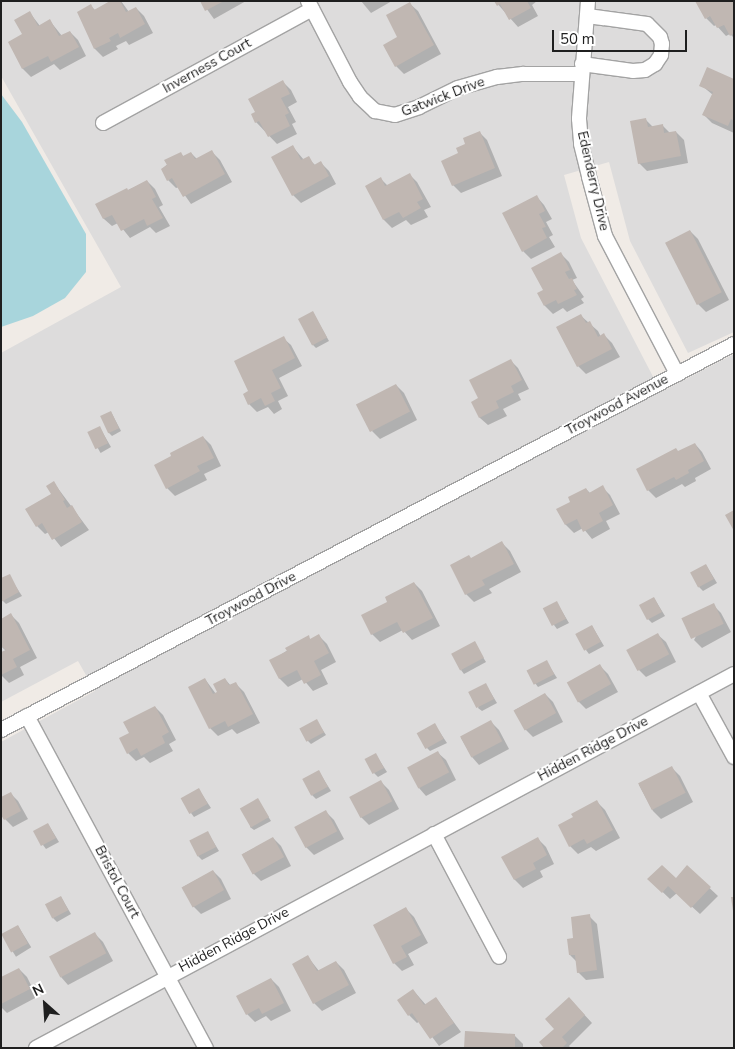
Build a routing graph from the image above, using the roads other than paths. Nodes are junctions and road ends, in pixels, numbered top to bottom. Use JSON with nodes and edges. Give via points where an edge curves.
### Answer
{"nodes":[{"id":1,"x":588,"y":1,"type":"edge"},
{"id":2,"x":310,"y":5,"type":"edge"},
{"id":3,"x":588,"y":16,"type":"junction"},
{"id":4,"x":581,"y":69,"type":"junction"},
{"id":5,"x":103,"y":123,"type":"dead end"},
{"id":6,"x":734,"y":344,"type":"edge"},
{"id":7,"x":677,"y":374,"type":"junction"},
{"id":8,"x":500,"y":467,"type":"joint"},
{"id":9,"x":734,"y":674,"type":"edge"},
{"id":10,"x":699,"y":693,"type":"junction"},
{"id":11,"x":27,"y":716,"type":"junction"},
{"id":12,"x":1,"y":730,"type":"edge"},
{"id":13,"x":734,"y":757,"type":"edge"},
{"id":14,"x":434,"y":834,"type":"junction"},
{"id":15,"x":500,"y":957,"type":"dead end"},
{"id":16,"x":167,"y":976,"type":"junction"},
{"id":17,"x":36,"y":1048,"type":"edge"},
{"id":18,"x":206,"y":1048,"type":"edge"}],
"edges":[{"from":1,"to":3,"type":"street","name":"Edenderry Drive"},
{"from":2,"to":4,"type":"street","name":"Gatwick Drive","via":[[350,82],[360,97],[376,111],[394,115],[458,88],[497,77]]},
{"from":2,"to":5,"type":"street","name":"Inverness Court"},
{"from":3,"to":4,"type":"street","name":"Edenderry Drive"},
{"from":3,"to":4,"type":"street","name":"Gatwick Drive","via":[[647,24],[660,37],[661,55],[645,70]]},
{"from":4,"to":7,"type":"street","name":"Edenderry Drive","via":[[581,144],[605,236]]},
{"from":6,"to":7,"type":"street","name":"Troywood Avenue"},
{"from":7,"to":8,"type":"street","name":"Troywood Avenue"},
{"from":8,"to":11,"type":"street","name":"Troywood Drive"},
{"from":9,"to":10,"type":"street","name":"Hidden Ridge Drive"},
{"from":10,"to":13,"type":"street"},
{"from":10,"to":14,"type":"street","name":"Hidden Ridge Drive"},
{"from":11,"to":12,"type":"street","name":"Troywood Drive"},
{"from":11,"to":16,"type":"street","name":"Bristol Court"},
{"from":14,"to":15,"type":"street"},
{"from":14,"to":16,"type":"street","name":"Hidden Ridge Drive"},
{"from":16,"to":17,"type":"street","name":"Hidden Ridge Drive"},
{"from":16,"to":18,"type":"street","name":"Bristol Court"}]}
